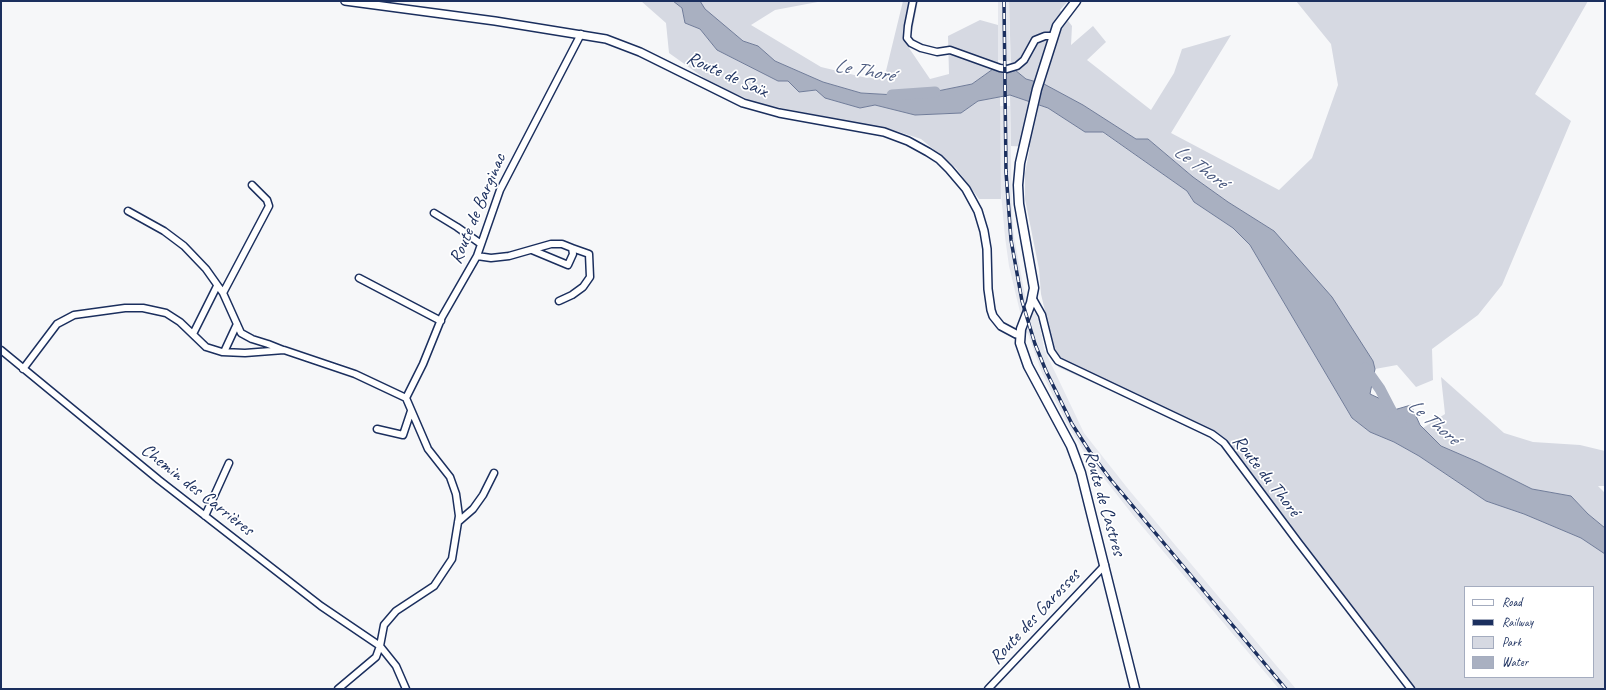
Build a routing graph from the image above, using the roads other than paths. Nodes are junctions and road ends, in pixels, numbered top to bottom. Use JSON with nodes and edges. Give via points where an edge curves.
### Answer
{"nodes":[{"id":1,"x":345,"y":1,"type":"edge"},
{"id":2,"x":913,"y":1,"type":"edge"},
{"id":3,"x":1076,"y":1,"type":"edge"},
{"id":4,"x":581,"y":34,"type":"junction"},
{"id":5,"x":1053,"y":36,"type":"junction"},
{"id":6,"x":252,"y":185,"type":"dead end"},
{"id":7,"x":128,"y":211,"type":"dead end"},
{"id":8,"x":434,"y":213,"type":"dead end"},
{"id":9,"x":481,"y":244,"type":"junction"},
{"id":10,"x":572,"y":248,"type":"junction"},
{"id":11,"x":532,"y":250,"type":"junction"},
{"id":12,"x":477,"y":256,"type":"junction"},
{"id":13,"x":359,"y":278,"type":"dead end"},
{"id":14,"x":217,"y":286,"type":"junction"},
{"id":15,"x":223,"y":293,"type":"junction"},
{"id":16,"x":1033,"y":298,"type":"junction"},
{"id":17,"x":559,"y":301,"type":"dead end"},
{"id":18,"x":441,"y":321,"type":"junction"},
{"id":19,"x":237,"y":324,"type":"junction"},
{"id":20,"x":193,"y":334,"type":"junction"},
{"id":21,"x":1020,"y":334,"type":"junction"},
{"id":22,"x":1,"y":350,"type":"edge"},
{"id":23,"x":284,"y":350,"type":"junction"},
{"id":24,"x":224,"y":352,"type":"junction"},
{"id":25,"x":23,"y":370,"type":"junction"},
{"id":26,"x":406,"y":398,"type":"junction"},
{"id":27,"x":411,"y":411,"type":"junction"},
{"id":28,"x":377,"y":429,"type":"dead end"},
{"id":29,"x":230,"y":463,"type":"dead end"},
{"id":30,"x":494,"y":473,"type":"dead end"},
{"id":31,"x":205,"y":516,"type":"junction"},
{"id":32,"x":458,"y":522,"type":"junction"},
{"id":33,"x":1105,"y":565,"type":"junction"},
{"id":34,"x":380,"y":646,"type":"junction"},
{"id":35,"x":338,"y":689,"type":"edge"},
{"id":36,"x":406,"y":689,"type":"edge"},
{"id":37,"x":988,"y":689,"type":"edge"},
{"id":38,"x":1135,"y":689,"type":"edge"},
{"id":39,"x":1411,"y":689,"type":"edge"}],
"edges":[{"from":1,"to":4,"type":"street","name":"Route de Saïx"},
{"from":2,"to":5,"type":"street","via":[[908,26],[910,44],[936,52],[950,50],[1007,69],[1024,60],[1035,40]]},
{"from":3,"to":5,"type":"main road","via":[[1057,26]]},
{"from":4,"to":9,"type":"street","name":"Route de Barginac","via":[[500,190]]},
{"from":4,"to":21,"type":"street","name":"Route de Saïx","via":[[630,47],[743,103],[779,113],[884,132],[928,152],[958,179],[978,211],[988,249],[988,289],[993,316],[1001,326]]},
{"from":5,"to":16,"type":"main road","via":[[1037,89],[1020,163],[1018,195],[1033,279]]},
{"from":6,"to":15,"type":"street","via":[[267,200],[269,206]]},
{"from":7,"to":14,"type":"street","via":[[164,231],[184,246],[206,269]]},
{"from":8,"to":9,"type":"street"},
{"from":9,"to":12,"type":"street","name":"Route de Barginac"},
{"from":10,"to":11,"type":"street","via":[[562,244],[551,244]]},
{"from":10,"to":11,"type":"street","via":[[573,254],[568,265]]},
{"from":10,"to":17,"type":"street","via":[[589,254],[590,277],[583,287]]},
{"from":11,"to":12,"type":"street","via":[[491,258]]},
{"from":12,"to":18,"type":"street","name":"Route de Barginac"},
{"from":13,"to":18,"type":"street"},
{"from":14,"to":15,"type":"street"},
{"from":14,"to":20,"type":"street"},
{"from":15,"to":19,"type":"street"},
{"from":16,"to":21,"type":"main road"},
{"from":16,"to":39,"type":"street","name":"Route du Thoré","via":[[1042,315],[1051,352],[1058,362],[1212,434],[1224,443]]},
{"from":18,"to":26,"type":"street","name":"Route de Barginac"},
{"from":19,"to":23,"type":"street","via":[[241,333]]},
{"from":19,"to":24,"type":"street"},
{"from":20,"to":24,"type":"street","via":[[206,346]]},
{"from":20,"to":25,"type":"street","via":[[166,313],[143,308],[74,315],[57,324]]},
{"from":21,"to":33,"type":"main road","name":"Route de Castres","via":[[1028,366],[1077,460]]},
{"from":22,"to":25,"type":"street","name":"Chemin des Carrières"},
{"from":23,"to":24,"type":"street"},
{"from":23,"to":26,"type":"street","via":[[355,374]]},
{"from":25,"to":31,"type":"street","name":"Chemin des Carrières"},
{"from":26,"to":27,"type":"street"},
{"from":27,"to":28,"type":"street","via":[[403,435]]},
{"from":27,"to":32,"type":"street","via":[[428,449],[450,477],[456,494]]},
{"from":29,"to":31,"type":"street"},
{"from":30,"to":32,"type":"street","via":[[473,509]]},
{"from":31,"to":34,"type":"street","name":"Chemin des Carrières","via":[[321,606]]},
{"from":32,"to":34,"type":"street","via":[[452,559],[434,586],[396,611],[384,624]]},
{"from":33,"to":37,"type":"street","name":"Route des Garosses"},
{"from":33,"to":38,"type":"main road","name":"Route de Castres"},
{"from":34,"to":35,"type":"street","via":[[376,657]]},
{"from":34,"to":36,"type":"street","name":"Chemin des Carrières","via":[[396,666]]}]}
